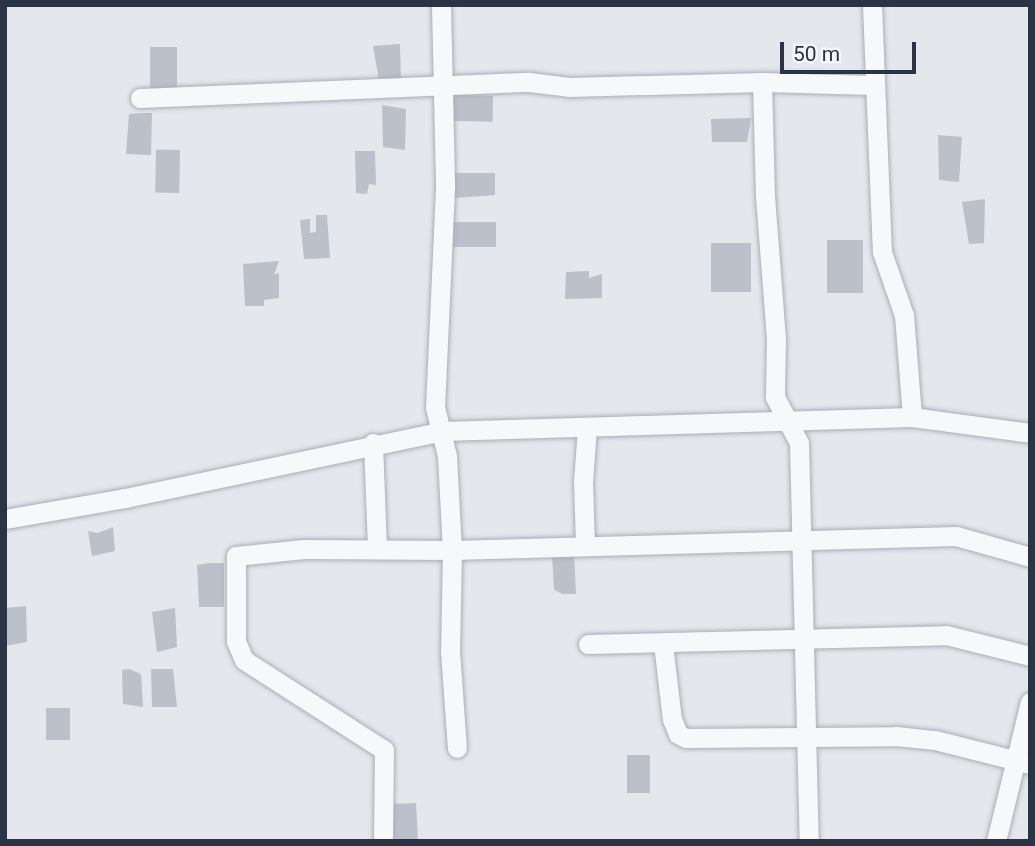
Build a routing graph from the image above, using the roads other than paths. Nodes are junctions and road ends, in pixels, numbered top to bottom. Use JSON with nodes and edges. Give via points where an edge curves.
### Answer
{"nodes":[{"id":1,"x":440,"y":5,"type":"edge"},
{"id":2,"x":872,"y":5,"type":"edge"},
{"id":3,"x":762,"y":82,"type":"junction"},
{"id":4,"x":872,"y":85,"type":"junction"},
{"id":5,"x":442,"y":87,"type":"junction"},
{"id":6,"x":140,"y":97,"type":"dead end"},
{"id":7,"x":912,"y":417,"type":"junction"},
{"id":8,"x":787,"y":421,"type":"junction"},
{"id":9,"x":587,"y":426,"type":"junction"},
{"id":10,"x":442,"y":431,"type":"junction"},
{"id":11,"x":1030,"y":433,"type":"edge"},
{"id":12,"x":373,"y":443,"type":"junction"},
{"id":13,"x":5,"y":519,"type":"edge"},
{"id":14,"x":802,"y":541,"type":"junction"},
{"id":15,"x":585,"y":545,"type":"junction"},
{"id":16,"x":377,"y":547,"type":"junction"},
{"id":17,"x":452,"y":550,"type":"junction"},
{"id":18,"x":1030,"y":557,"type":"edge"},
{"id":19,"x":803,"y":639,"type":"junction"},
{"id":20,"x":663,"y":643,"type":"junction"},
{"id":21,"x":588,"y":644,"type":"dead end"},
{"id":22,"x":1030,"y":656,"type":"edge"},
{"id":23,"x":1030,"y":702,"type":"edge"},
{"id":24,"x":808,"y":737,"type":"junction"},
{"id":25,"x":457,"y":748,"type":"dead end"},
{"id":26,"x":1023,"y":761,"type":"edge"},
{"id":27,"x":383,"y":841,"type":"edge"},
{"id":28,"x":809,"y":841,"type":"edge"},
{"id":29,"x":996,"y":841,"type":"edge"}],
"edges":[{"from":1,"to":5,"type":"street"},
{"from":2,"to":4,"type":"street"},
{"from":3,"to":4,"type":"street"},
{"from":3,"to":5,"type":"street","via":[[569,87],[529,82]]},
{"from":3,"to":8,"type":"street","via":[[775,397]]},
{"from":4,"to":7,"type":"street","via":[[883,252],[904,315]]},
{"from":5,"to":6,"type":"street"},
{"from":5,"to":10,"type":"street","via":[[446,188],[435,407]]},
{"from":7,"to":8,"type":"street"},
{"from":7,"to":11,"type":"street"},
{"from":8,"to":9,"type":"street"},
{"from":8,"to":14,"type":"street","via":[[799,443]]},
{"from":9,"to":10,"type":"street"},
{"from":9,"to":15,"type":"street"},
{"from":10,"to":12,"type":"street"},
{"from":10,"to":17,"type":"street"},
{"from":12,"to":13,"type":"street","via":[[125,498]]},
{"from":12,"to":16,"type":"street"},
{"from":14,"to":15,"type":"street"},
{"from":14,"to":18,"type":"street","via":[[956,536]]},
{"from":14,"to":19,"type":"street"},
{"from":15,"to":17,"type":"street"},
{"from":16,"to":17,"type":"street"},
{"from":16,"to":27,"type":"street","via":[[236,556],[236,641],[244,660],[384,750]]},
{"from":17,"to":25,"type":"street","via":[[450,651]]},
{"from":19,"to":20,"type":"street"},
{"from":19,"to":22,"type":"street","via":[[946,635]]},
{"from":19,"to":24,"type":"street"},
{"from":20,"to":21,"type":"street"},
{"from":20,"to":24,"type":"street","via":[[678,734],[709,740]]},
{"from":23,"to":26,"type":"street"},
{"from":24,"to":26,"type":"street","via":[[896,736]]},
{"from":24,"to":28,"type":"street"},
{"from":26,"to":29,"type":"street"}]}
